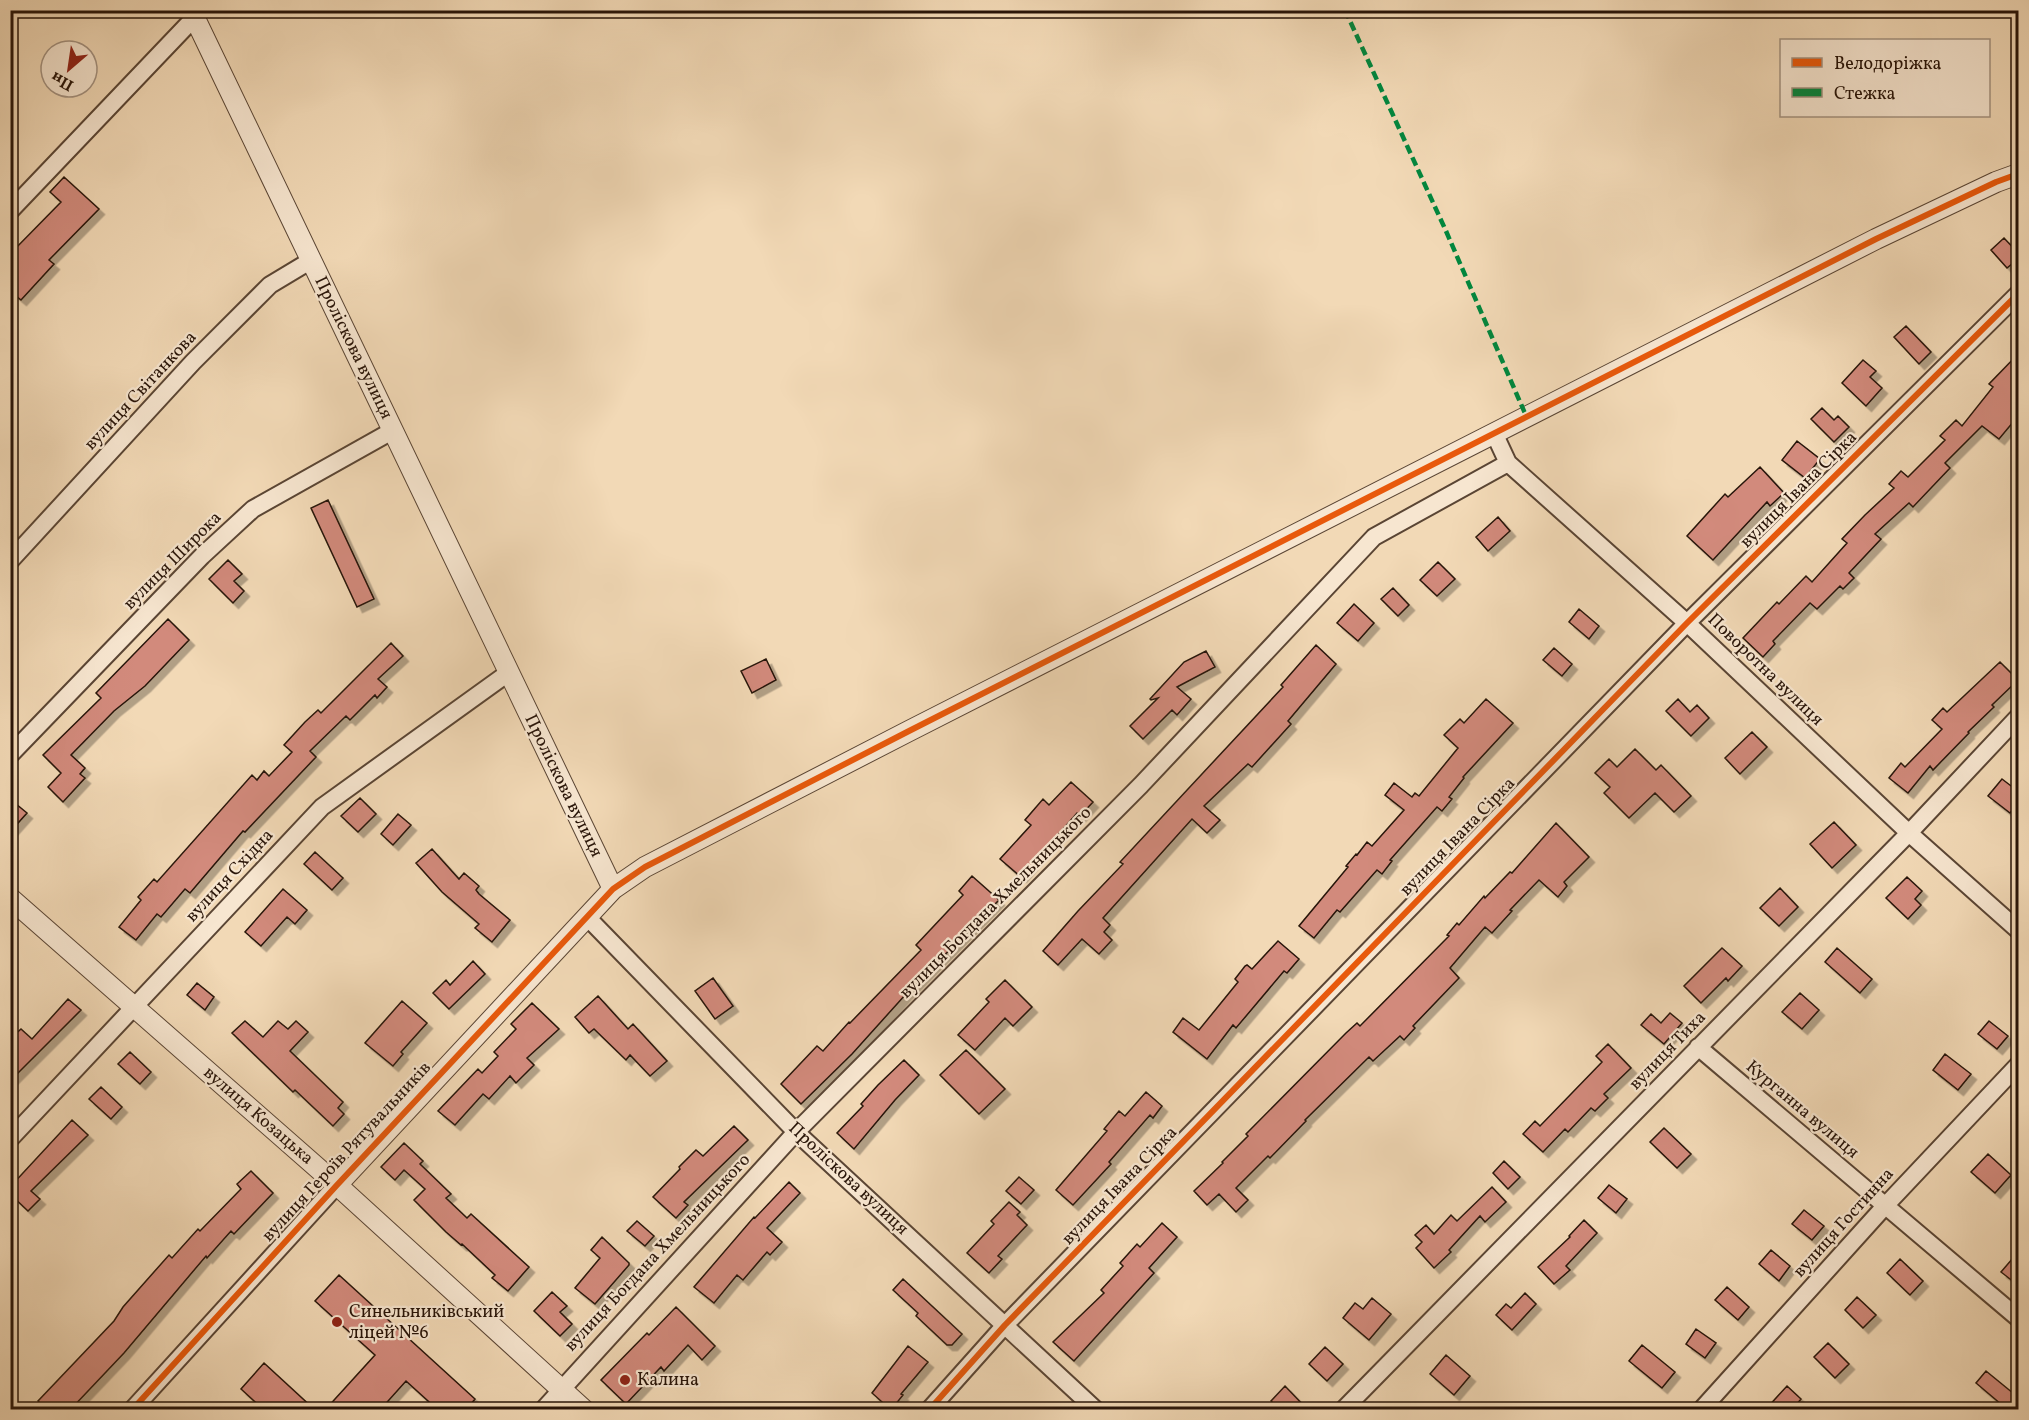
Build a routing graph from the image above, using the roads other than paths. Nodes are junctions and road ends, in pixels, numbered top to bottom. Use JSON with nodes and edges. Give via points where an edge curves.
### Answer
{"nodes":[{"id":1,"x":193,"y":14,"type":"edge"},
{"id":2,"x":2019,"y":174,"type":"edge"},
{"id":3,"x":10,"y":211,"type":"edge"},
{"id":4,"x":310,"y":261,"type":"junction"},
{"id":5,"x":2019,"y":294,"type":"edge"},
{"id":6,"x":392,"y":431,"type":"junction"},
{"id":7,"x":1494,"y":433,"type":"junction"},
{"id":8,"x":1508,"y":463,"type":"junction"},
{"id":9,"x":10,"y":561,"type":"edge"},
{"id":10,"x":1687,"y":623,"type":"junction"},
{"id":11,"x":508,"y":673,"type":"junction"},
{"id":12,"x":2019,"y":717,"type":"edge"},
{"id":13,"x":10,"y":755,"type":"edge"},
{"id":14,"x":1909,"y":833,"type":"junction"},
{"id":15,"x":613,"y":889,"type":"junction"},
{"id":16,"x":10,"y":898,"type":"edge"},
{"id":17,"x":587,"y":917,"type":"junction"},
{"id":18,"x":2019,"y":930,"type":"edge"},
{"id":19,"x":134,"y":1006,"type":"junction"},
{"id":20,"x":1698,"y":1047,"type":"junction"},
{"id":21,"x":2019,"y":1065,"type":"edge"},
{"id":22,"x":796,"y":1132,"type":"junction"},
{"id":23,"x":10,"y":1139,"type":"edge"},
{"id":24,"x":337,"y":1185,"type":"junction"},
{"id":25,"x":1885,"y":1206,"type":"junction"},
{"id":26,"x":2019,"y":1318,"type":"edge"},
{"id":27,"x":1005,"y":1325,"type":"junction"},
{"id":28,"x":561,"y":1388,"type":"junction"},
{"id":29,"x":132,"y":1410,"type":"edge"},
{"id":30,"x":543,"y":1410,"type":"edge"},
{"id":31,"x":584,"y":1410,"type":"edge"},
{"id":32,"x":929,"y":1410,"type":"edge"},
{"id":33,"x":1096,"y":1410,"type":"edge"},
{"id":34,"x":1343,"y":1410,"type":"edge"},
{"id":35,"x":1701,"y":1410,"type":"edge"}],
"edges":[{"from":1,"to":3,"type":"street"},
{"from":1,"to":4,"type":"street","name":"Проліскова вулиця"},
{"from":2,"to":7,"type":"street","via":[[1876,239]]},
{"from":4,"to":6,"type":"street","name":"Проліскова вулиця"},
{"from":4,"to":9,"type":"street","name":"вулиця Світанкова","via":[[270,285],[193,362]]},
{"from":5,"to":10,"type":"street","name":"вулиця Івана Сірка"},
{"from":6,"to":11,"type":"street","name":"Проліскова вулиця"},
{"from":6,"to":13,"type":"street","name":"вулиця Широка","via":[[253,509],[202,556]]},
{"from":7,"to":8,"type":"street","name":"Поворотна вулиця"},
{"from":7,"to":15,"type":"street","via":[[741,817],[645,867]]},
{"from":8,"to":10,"type":"street","name":"Поворотна вулиця"},
{"from":8,"to":22,"type":"street","name":"вулиця Богдана Хмельницького","via":[[1374,537],[1141,785]]},
{"from":10,"to":14,"type":"street","name":"Поворотна вулиця"},
{"from":10,"to":27,"type":"street","name":"вулиця Івана Сірка"},
{"from":11,"to":15,"type":"street","name":"Проліскова вулиця"},
{"from":11,"to":19,"type":"street","name":"вулиця Східна","via":[[322,807]]},
{"from":12,"to":14,"type":"street","name":"вулиця Тиха"},
{"from":14,"to":18,"type":"street","name":"Поворотна вулиця"},
{"from":14,"to":20,"type":"street","name":"вулиця Тиха"},
{"from":15,"to":17,"type":"street"},
{"from":16,"to":19,"type":"street","name":"вулиця Козацька"},
{"from":17,"to":22,"type":"street","name":"Проліскова вулиця"},
{"from":17,"to":24,"type":"street","name":"вулиця Героїв Рятувальників"},
{"from":19,"to":23,"type":"street","name":"вулиця Східна"},
{"from":19,"to":24,"type":"street","name":"вулиця Козацька"},
{"from":20,"to":25,"type":"street","name":"Курганна вулиця"},
{"from":20,"to":34,"type":"street","name":"вулиця Тиха"},
{"from":21,"to":25,"type":"street","name":"вулиця Гостинна"},
{"from":22,"to":27,"type":"street","name":"Проліскова вулиця"},
{"from":22,"to":28,"type":"street","name":"вулиця Богдана Хмельницького"},
{"from":24,"to":28,"type":"street","name":"вулиця Козацька"},
{"from":24,"to":29,"type":"street","name":"вулиця Героїв Рятувальників"},
{"from":25,"to":26,"type":"street","name":"Курганна вулиця"},
{"from":25,"to":35,"type":"street","name":"вулиця Гостинна"},
{"from":27,"to":32,"type":"street","name":"вулиця Івана Сірка"},
{"from":27,"to":33,"type":"street","name":"Проліскова вулиця"},
{"from":28,"to":30,"type":"street","name":"вулиця Богдана Хмельницького"},
{"from":28,"to":31,"type":"street","name":"вулиця Козацька"}]}
